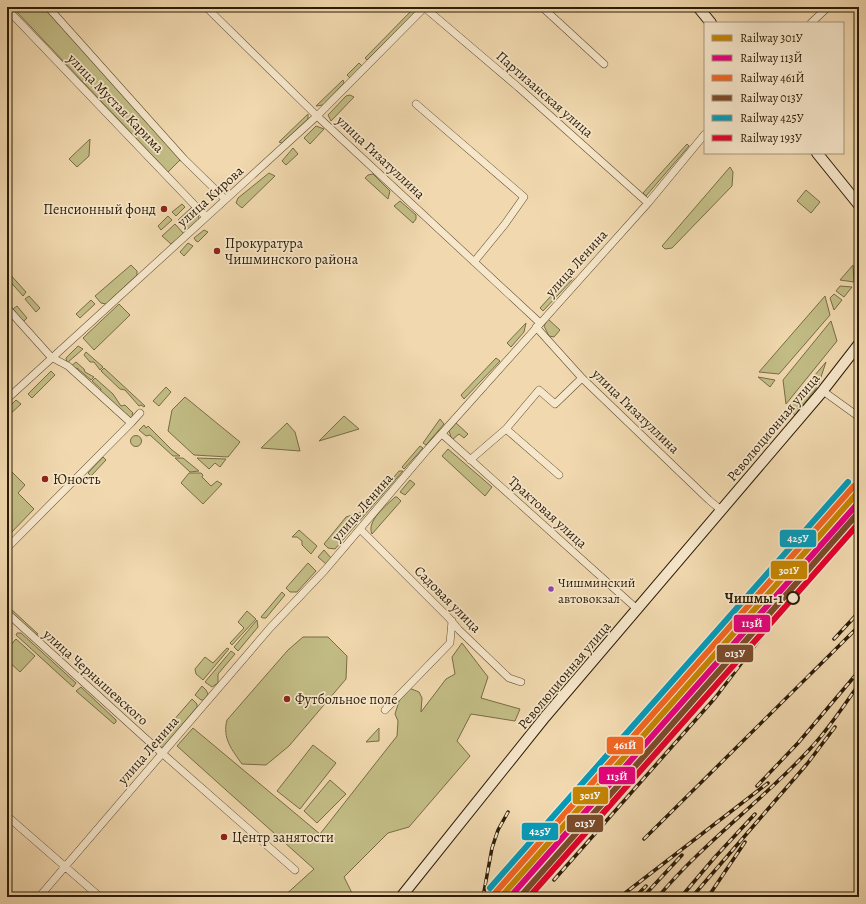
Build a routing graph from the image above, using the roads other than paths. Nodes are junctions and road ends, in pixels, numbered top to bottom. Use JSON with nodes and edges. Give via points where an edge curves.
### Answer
{"nodes":[{"id":1,"x":48,"y":7,"type":"edge"},
{"id":2,"x":206,"y":7,"type":"edge"},
{"id":3,"x":424,"y":7,"type":"edge"},
{"id":4,"x":542,"y":7,"type":"edge"},
{"id":5,"x":698,"y":7,"type":"edge"},
{"id":6,"x":828,"y":7,"type":"edge"},
{"id":7,"x":7,"y":9,"type":"edge"},
{"id":8,"x":710,"y":22,"type":"edge"},
{"id":9,"x":812,"y":22,"type":"edge"},
{"id":10,"x":604,"y":64,"type":"dead end"},
{"id":11,"x":416,"y":104,"type":"dead end"},
{"id":12,"x":317,"y":116,"type":"junction"},
{"id":13,"x":704,"y":135,"type":"edge"},
{"id":14,"x":817,"y":154,"type":"edge"},
{"id":15,"x":225,"y":199,"type":"junction"},
{"id":16,"x":648,"y":203,"type":"junction"},
{"id":17,"x":859,"y":205,"type":"edge"},
{"id":18,"x":206,"y":217,"type":"junction"},
{"id":19,"x":474,"y":262,"type":"junction"},
{"id":20,"x":7,"y":308,"type":"edge"},
{"id":21,"x":538,"y":325,"type":"junction"},
{"id":22,"x":859,"y":344,"type":"edge"},
{"id":23,"x":51,"y":357,"type":"junction"},
{"id":24,"x":582,"y":378,"type":"junction"},
{"id":25,"x":823,"y":391,"type":"junction"},
{"id":26,"x":7,"y":399,"type":"edge"},
{"id":27,"x":140,"y":414,"type":"dead end"},
{"id":28,"x":859,"y":417,"type":"edge"},
{"id":29,"x":131,"y":423,"type":"junction"},
{"id":30,"x":506,"y":430,"type":"junction"},
{"id":31,"x":442,"y":434,"type":"junction"},
{"id":32,"x":470,"y":460,"type":"junction"},
{"id":33,"x":559,"y":475,"type":"dead end"},
{"id":34,"x":722,"y":510,"type":"junction"},
{"id":35,"x":360,"y":529,"type":"junction"},
{"id":36,"x":7,"y":548,"type":"edge"},
{"id":37,"x":637,"y":609,"type":"junction"},
{"id":38,"x":7,"y":613,"type":"edge"},
{"id":39,"x":452,"y":621,"type":"junction"},
{"id":40,"x":521,"y":682,"type":"dead end"},
{"id":41,"x":385,"y":710,"type":"dead end"},
{"id":42,"x":163,"y":754,"type":"junction"},
{"id":43,"x":7,"y":816,"type":"edge"},
{"id":44,"x":64,"y":867,"type":"junction"},
{"id":45,"x":295,"y":870,"type":"dead end"},
{"id":46,"x":39,"y":897,"type":"edge"},
{"id":47,"x":100,"y":897,"type":"edge"},
{"id":48,"x":401,"y":897,"type":"edge"}],
"edges":[{"from":1,"to":15,"type":"street","name":"улица Мустая Карима","via":[[179,153]]},
{"from":2,"to":12,"type":"street","name":"улица Гизатуллина"},
{"from":3,"to":12,"type":"street","name":"улица Кирова"},
{"from":3,"to":16,"type":"street","name":"Партизанская улица"},
{"from":4,"to":10,"type":"street"},
{"from":5,"to":8,"type":"main road"},
{"from":6,"to":9,"type":"street"},
{"from":7,"to":18,"type":"street","name":"улица Мустая Карима"},
{"from":11,"to":19,"type":"street","via":[[524,197]]},
{"from":12,"to":15,"type":"street","name":"улица Кирова"},
{"from":12,"to":19,"type":"street","name":"улица Гизатуллина"},
{"from":13,"to":16,"type":"street","name":"улица Ленина"},
{"from":14,"to":17,"type":"main road"},
{"from":15,"to":18,"type":"street","name":"улица Кирова"},
{"from":16,"to":21,"type":"street","name":"улица Ленина"},
{"from":18,"to":23,"type":"street","name":"улица Кирова"},
{"from":19,"to":21,"type":"street","name":"улица Гизатуллина"},
{"from":20,"to":23,"type":"street"},
{"from":21,"to":24,"type":"street","name":"улица Гизатуллина"},
{"from":21,"to":31,"type":"street","name":"улица Ленина"},
{"from":22,"to":25,"type":"main road","name":"Революционная улица"},
{"from":23,"to":26,"type":"street","name":"улица Кирова"},
{"from":23,"to":29,"type":"street","via":[[68,366]]},
{"from":24,"to":30,"type":"street","via":[[555,404],[539,390]]},
{"from":24,"to":34,"type":"street","name":"улица Гизатуллина"},
{"from":25,"to":28,"type":"street"},
{"from":25,"to":34,"type":"main road","name":"Революционная улица"},
{"from":27,"to":29,"type":"street"},
{"from":29,"to":36,"type":"street"},
{"from":30,"to":32,"type":"street"},
{"from":30,"to":33,"type":"street"},
{"from":31,"to":32,"type":"street","name":"Трактовая улица"},
{"from":31,"to":35,"type":"street","name":"улица Ленина"},
{"from":32,"to":37,"type":"street","name":"Трактовая улица"},
{"from":34,"to":37,"type":"main road","name":"Революционная улица"},
{"from":35,"to":39,"type":"street","name":"Садовая улица"},
{"from":35,"to":42,"type":"street","name":"улица Ленина","via":[[270,628]]},
{"from":37,"to":48,"type":"main road","name":"Революционная улица","via":[[545,717]]},
{"from":38,"to":42,"type":"street","name":"улица Чернышевского"},
{"from":39,"to":40,"type":"street","name":"Садовая улица","via":[[509,678]]},
{"from":39,"to":41,"type":"street","via":[[450,643]]},
{"from":42,"to":44,"type":"street","name":"улица Ленина"},
{"from":42,"to":45,"type":"street","name":"улица Чернышевского"},
{"from":43,"to":44,"type":"street"},
{"from":44,"to":46,"type":"street","name":"улица Ленина"},
{"from":44,"to":47,"type":"street"}]}
